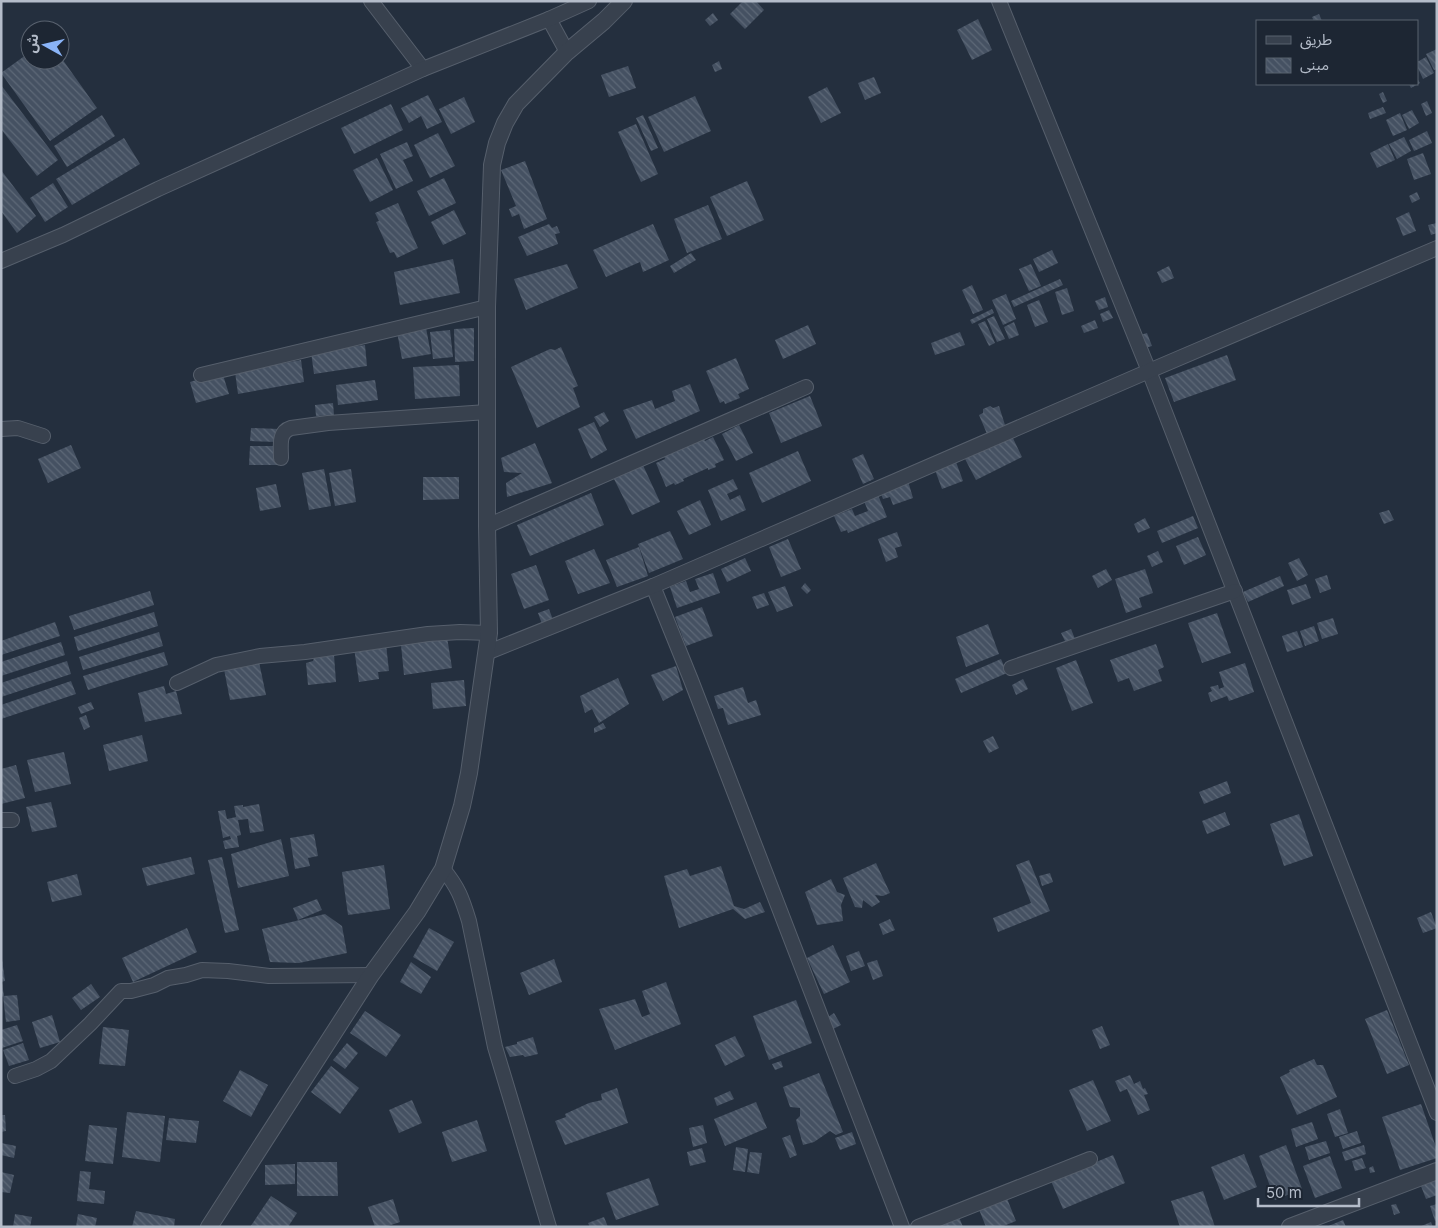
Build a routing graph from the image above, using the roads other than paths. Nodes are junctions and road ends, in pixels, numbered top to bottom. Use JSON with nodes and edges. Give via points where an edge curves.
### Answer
{"nodes":[{"id":1,"x":371,"y":1,"type":"edge"},
{"id":2,"x":589,"y":1,"type":"edge"},
{"id":3,"x":624,"y":1,"type":"edge"},
{"id":4,"x":999,"y":1,"type":"edge"},
{"id":5,"x":548,"y":19,"type":"junction"},
{"id":6,"x":567,"y":52,"type":"junction"},
{"id":7,"x":423,"y":69,"type":"junction"},
{"id":8,"x":1437,"y":248,"type":"edge"},
{"id":9,"x":1,"y":261,"type":"edge"},
{"id":10,"x":486,"y":307,"type":"junction"},
{"id":11,"x":1149,"y":371,"type":"junction"},
{"id":12,"x":201,"y":374,"type":"dead end"},
{"id":13,"x":806,"y":387,"type":"dead end"},
{"id":14,"x":487,"y":412,"type":"junction"},
{"id":15,"x":1,"y":429,"type":"edge"},
{"id":16,"x":43,"y":436,"type":"dead end"},
{"id":17,"x":281,"y":458,"type":"dead end"},
{"id":18,"x":487,"y":526,"type":"junction"},
{"id":19,"x":653,"y":586,"type":"junction"},
{"id":20,"x":1235,"y":592,"type":"junction"},
{"id":21,"x":489,"y":633,"type":"junction"},
{"id":22,"x":486,"y":653,"type":"junction"},
{"id":23,"x":1012,"y":668,"type":"dead end"},
{"id":24,"x":177,"y":683,"type":"dead end"},
{"id":25,"x":443,"y":869,"type":"junction"},
{"id":26,"x":371,"y":975,"type":"junction"},
{"id":27,"x":15,"y":1076,"type":"dead end"},
{"id":28,"x":1437,"y":1113,"type":"edge"},
{"id":29,"x":1090,"y":1158,"type":"dead end"},
{"id":30,"x":1437,"y":1171,"type":"edge"},
{"id":31,"x":209,"y":1227,"type":"edge"},
{"id":32,"x":549,"y":1227,"type":"edge"},
{"id":33,"x":902,"y":1227,"type":"edge"},
{"id":34,"x":918,"y":1227,"type":"edge"},
{"id":35,"x":1290,"y":1227,"type":"edge"}],
"edges":[{"from":1,"to":7,"type":"street"},
{"from":2,"to":5,"type":"street"},
{"from":3,"to":6,"type":"street"},
{"from":4,"to":11,"type":"street"},
{"from":5,"to":6,"type":"street"},
{"from":5,"to":7,"type":"street"},
{"from":6,"to":10,"type":"street","via":[[516,104],[497,143],[490,192]]},
{"from":7,"to":9,"type":"street"},
{"from":8,"to":11,"type":"street"},
{"from":10,"to":12,"type":"street"},
{"from":10,"to":14,"type":"street"},
{"from":11,"to":19,"type":"street"},
{"from":11,"to":20,"type":"street"},
{"from":13,"to":18,"type":"street"},
{"from":14,"to":17,"type":"street","via":[[291,428],[281,438]]},
{"from":14,"to":18,"type":"street"},
{"from":15,"to":16,"type":"street","via":[[18,428]]},
{"from":18,"to":21,"type":"street"},
{"from":19,"to":22,"type":"street"},
{"from":19,"to":33,"type":"street"},
{"from":20,"to":23,"type":"street"},
{"from":20,"to":28,"type":"street"},
{"from":21,"to":22,"type":"street"},
{"from":21,"to":24,"type":"street","via":[[428,634],[260,656],[216,664]]},
{"from":22,"to":25,"type":"street","via":[[469,773]]},
{"from":25,"to":26,"type":"street","via":[[417,912]]},
{"from":25,"to":32,"type":"street","via":[[458,888],[469,921],[495,1047]]},
{"from":26,"to":27,"type":"street","via":[[269,976],[202,970],[131,991],[121,991],[51,1061]]},
{"from":26,"to":31,"type":"street"},
{"from":29,"to":34,"type":"street"},
{"from":30,"to":35,"type":"street"}]}
